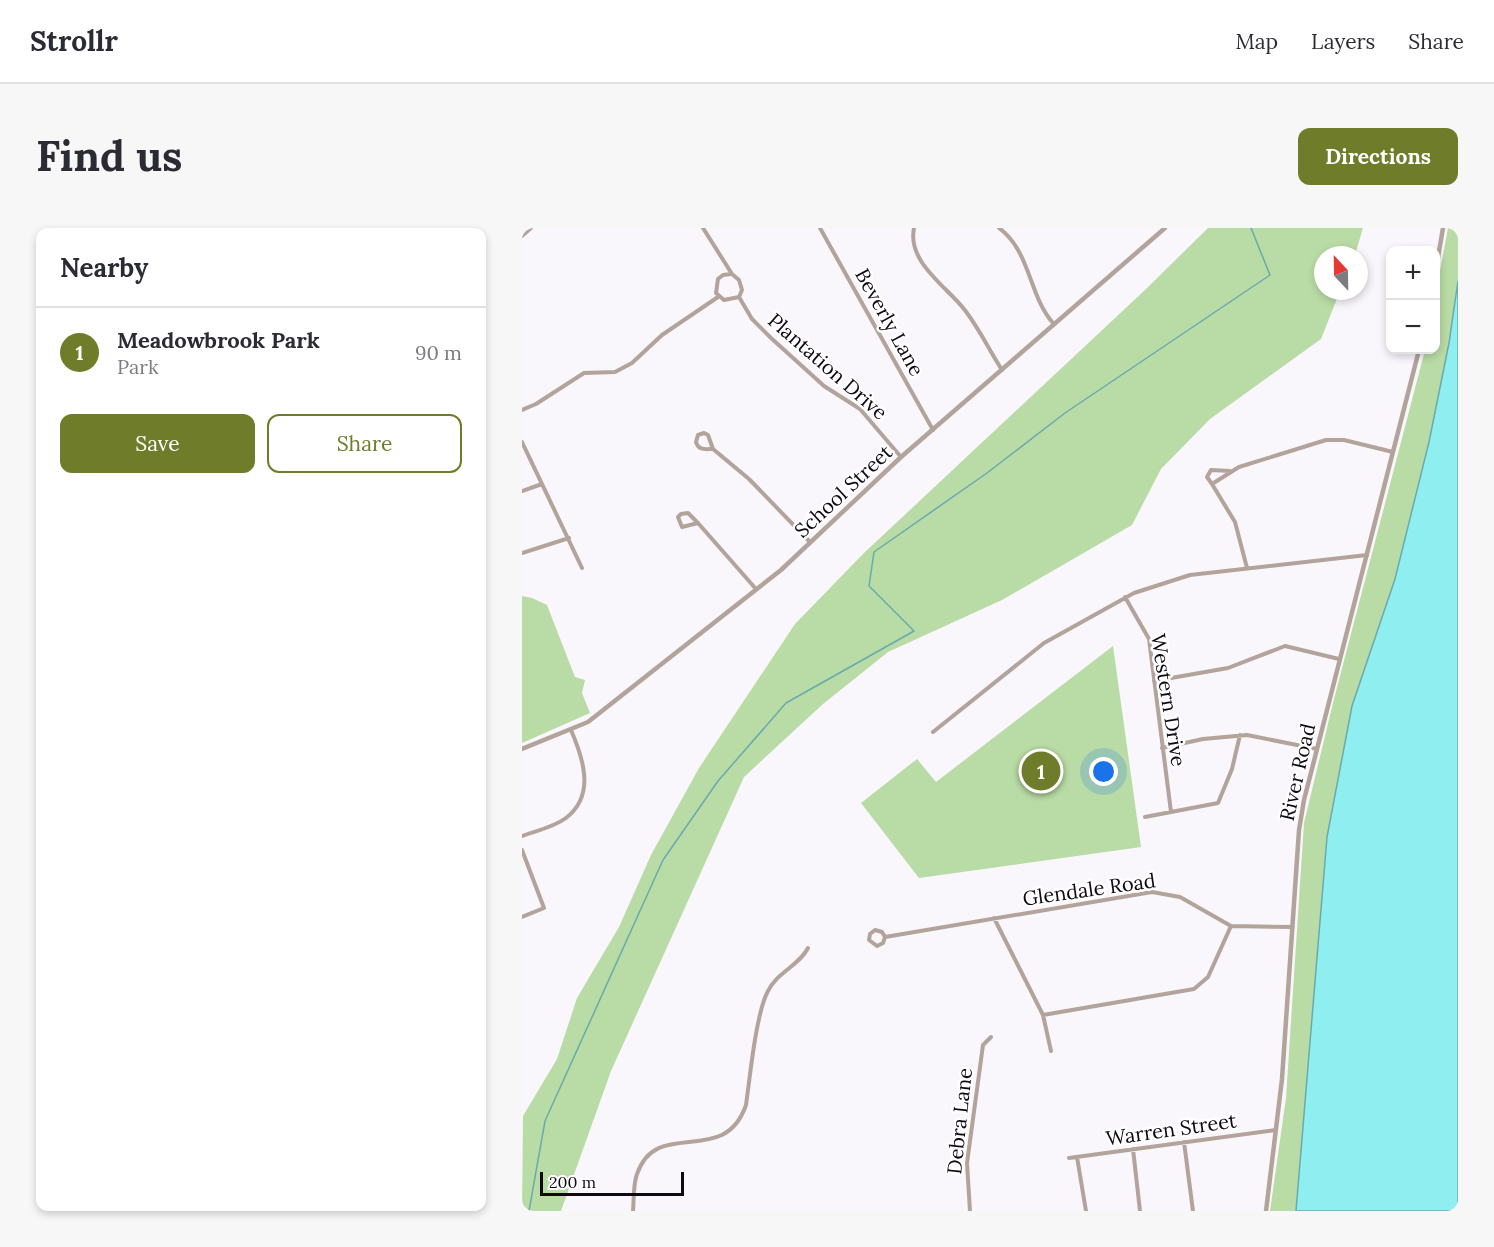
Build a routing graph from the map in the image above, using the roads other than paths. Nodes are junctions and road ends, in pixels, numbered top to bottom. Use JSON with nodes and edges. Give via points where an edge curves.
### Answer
{"nodes":[{"id":1,"x":531,"y":228,"type":"edge"},
{"id":2,"x":703,"y":228,"type":"edge"},
{"id":3,"x":820,"y":228,"type":"edge"},
{"id":4,"x":914,"y":228,"type":"edge"},
{"id":5,"x":999,"y":228,"type":"edge"},
{"id":6,"x":1165,"y":228,"type":"edge"},
{"id":7,"x":1443,"y":228,"type":"edge"},
{"id":8,"x":522,"y":236,"type":"edge"},
{"id":9,"x":1440,"y":246,"type":"edge"},
{"id":10,"x":732,"y":274,"type":"junction"},
{"id":11,"x":718,"y":297,"type":"junction"},
{"id":12,"x":739,"y":297,"type":"junction"},
{"id":13,"x":1053,"y":323,"type":"junction"},
{"id":14,"x":1418,"y":354,"type":"edge"},
{"id":15,"x":1002,"y":370,"type":"junction"},
{"id":16,"x":522,"y":410,"type":"edge"},
{"id":17,"x":933,"y":430,"type":"junction"},
{"id":18,"x":522,"y":442,"type":"edge"},
{"id":19,"x":713,"y":449,"type":"junction"},
{"id":20,"x":1394,"y":452,"type":"junction"},
{"id":21,"x":901,"y":457,"type":"junction"},
{"id":22,"x":1230,"y":471,"type":"junction"},
{"id":23,"x":542,"y":484,"type":"junction"},
{"id":24,"x":1212,"y":484,"type":"junction"},
{"id":25,"x":522,"y":491,"type":"edge"},
{"id":26,"x":698,"y":523,"type":"junction"},
{"id":27,"x":569,"y":538,"type":"junction"},
{"id":28,"x":810,"y":542,"type":"junction"},
{"id":29,"x":522,"y":553,"type":"edge"},
{"id":30,"x":1367,"y":555,"type":"junction"},
{"id":31,"x":582,"y":568,"type":"dead end"},
{"id":32,"x":1247,"y":568,"type":"junction"},
{"id":33,"x":756,"y":589,"type":"junction"},
{"id":34,"x":1125,"y":597,"type":"junction"},
{"id":35,"x":1339,"y":659,"type":"junction"},
{"id":36,"x":1154,"y":681,"type":"junction"},
{"id":37,"x":571,"y":730,"type":"junction"},
{"id":38,"x":933,"y":732,"type":"dead end"},
{"id":39,"x":1240,"y":735,"type":"junction"},
{"id":40,"x":1162,"y":748,"type":"junction"},
{"id":41,"x":522,"y":749,"type":"edge"},
{"id":42,"x":1317,"y":749,"type":"junction"},
{"id":43,"x":1171,"y":812,"type":"junction"},
{"id":44,"x":1145,"y":817,"type":"dead end"},
{"id":45,"x":522,"y":836,"type":"edge"},
{"id":46,"x":522,"y":850,"type":"edge"},
{"id":47,"x":522,"y":917,"type":"edge"},
{"id":48,"x":994,"y":918,"type":"junction"},
{"id":49,"x":1231,"y":926,"type":"junction"},
{"id":50,"x":1292,"y":927,"type":"junction"},
{"id":51,"x":885,"y":937,"type":"junction"},
{"id":52,"x":808,"y":948,"type":"dead end"},
{"id":53,"x":1044,"y":1015,"type":"junction"},
{"id":54,"x":991,"y":1037,"type":"dead end"},
{"id":55,"x":1051,"y":1051,"type":"dead end"},
{"id":56,"x":1276,"y":1130,"type":"junction"},
{"id":57,"x":1184,"y":1142,"type":"junction"},
{"id":58,"x":1132,"y":1149,"type":"junction"},
{"id":59,"x":1077,"y":1157,"type":"junction"},
{"id":60,"x":1069,"y":1158,"type":"dead end"},
{"id":61,"x":633,"y":1211,"type":"edge"},
{"id":62,"x":970,"y":1211,"type":"edge"},
{"id":63,"x":1086,"y":1211,"type":"edge"},
{"id":64,"x":1140,"y":1211,"type":"edge"},
{"id":65,"x":1193,"y":1211,"type":"edge"},
{"id":66,"x":1266,"y":1211,"type":"edge"}],
"edges":[{"from":1,"to":8,"type":"street"},
{"from":2,"to":10,"type":"street"},
{"from":3,"to":17,"type":"street","name":"Beverly Lane"},
{"from":4,"to":15,"type":"street","via":[[920,260],[965,310]]},
{"from":5,"to":13,"type":"street","via":[[1019,249],[1036,298]]},
{"from":6,"to":13,"type":"street","name":"School Street"},
{"from":7,"to":9,"type":"street"},
{"from":10,"to":11,"type":"street","via":[[723,275],[716,282]]},
{"from":10,"to":12,"type":"street","via":[[741,283]]},
{"from":11,"to":12,"type":"street"},
{"from":11,"to":16,"type":"street","via":[[662,335],[632,363],[615,372],[584,373]]},
{"from":12,"to":21,"type":"street","name":"Plantation Drive","via":[[752,319],[771,338],[825,386],[863,412]]},
{"from":13,"to":15,"type":"street","name":"School Street"},
{"from":14,"to":20,"type":"street","name":"River Road"},
{"from":15,"to":17,"type":"street","name":"School Street"},
{"from":17,"to":21,"type":"street","name":"School Street"},
{"from":18,"to":23,"type":"street"},
{"from":19,"to":19,"type":"street","via":[[708,435],[698,435],[699,447]]},
{"from":19,"to":28,"type":"street","via":[[749,479]]},
{"from":20,"to":22,"type":"street","via":[[1329,440]]},
{"from":20,"to":30,"type":"street","name":"River Road"},
{"from":21,"to":28,"type":"street","name":"School Street"},
{"from":22,"to":24,"type":"street"},
{"from":22,"to":24,"type":"street","via":[[1211,470],[1207,477]]},
{"from":23,"to":25,"type":"street"},
{"from":23,"to":27,"type":"street"},
{"from":24,"to":32,"type":"street","via":[[1235,522]]},
{"from":26,"to":26,"type":"street","via":[[682,526],[678,518],[688,513]]},
{"from":26,"to":33,"type":"street"},
{"from":27,"to":29,"type":"street"},
{"from":27,"to":31,"type":"street"},
{"from":28,"to":33,"type":"street","name":"School Street"},
{"from":30,"to":32,"type":"street"},
{"from":30,"to":35,"type":"street","name":"River Road"},
{"from":32,"to":34,"type":"street","via":[[1180,577]]},
{"from":33,"to":37,"type":"street","name":"School Street","via":[[616,703]]},
{"from":34,"to":36,"type":"street","name":"Western Drive","via":[[1149,639]]},
{"from":34,"to":38,"type":"street","via":[[1035,650]]},
{"from":35,"to":36,"type":"street","via":[[1285,646],[1227,668]]},
{"from":35,"to":42,"type":"street","name":"River Road"},
{"from":36,"to":40,"type":"street","name":"Western Drive"},
{"from":37,"to":41,"type":"street","name":"School Street"},
{"from":37,"to":45,"type":"street","via":[[585,770],[581,795],[566,818]]},
{"from":39,"to":40,"type":"street"},
{"from":39,"to":42,"type":"street"},
{"from":39,"to":43,"type":"street","via":[[1218,803]]},
{"from":40,"to":43,"type":"street","name":"Western Drive"},
{"from":42,"to":50,"type":"street","name":"River Road","via":[[1299,830]]},
{"from":43,"to":44,"type":"street"},
{"from":46,"to":47,"type":"street","via":[[544,908]]},
{"from":48,"to":49,"type":"street","name":"Glendale Road","via":[[1160,892],[1187,900]]},
{"from":48,"to":51,"type":"street","name":"Glendale Road"},
{"from":48,"to":53,"type":"street"},
{"from":49,"to":50,"type":"street","name":"Glendale Road"},
{"from":49,"to":53,"type":"street","via":[[1208,977],[1194,989]]},
{"from":50,"to":56,"type":"street","name":"River Road"},
{"from":51,"to":51,"type":"street","name":"Glendale Road","via":[[878,946],[869,941],[874,931]]},
{"from":52,"to":61,"type":"street","via":[[776,980],[765,998],[746,1105],[740,1118],[719,1137],[666,1145],[648,1156],[637,1174]]},
{"from":53,"to":55,"type":"street"},
{"from":54,"to":62,"type":"street","name":"Debra Lane","via":[[982,1045],[966,1163]]},
{"from":56,"to":57,"type":"street","name":"Warren Street"},
{"from":56,"to":66,"type":"street","name":"River Road"},
{"from":57,"to":58,"type":"street","name":"Warren Street"},
{"from":57,"to":65,"type":"street"},
{"from":58,"to":59,"type":"street","name":"Warren Street"},
{"from":58,"to":64,"type":"street"},
{"from":59,"to":60,"type":"street","name":"Warren Street"},
{"from":59,"to":63,"type":"street"}]}
